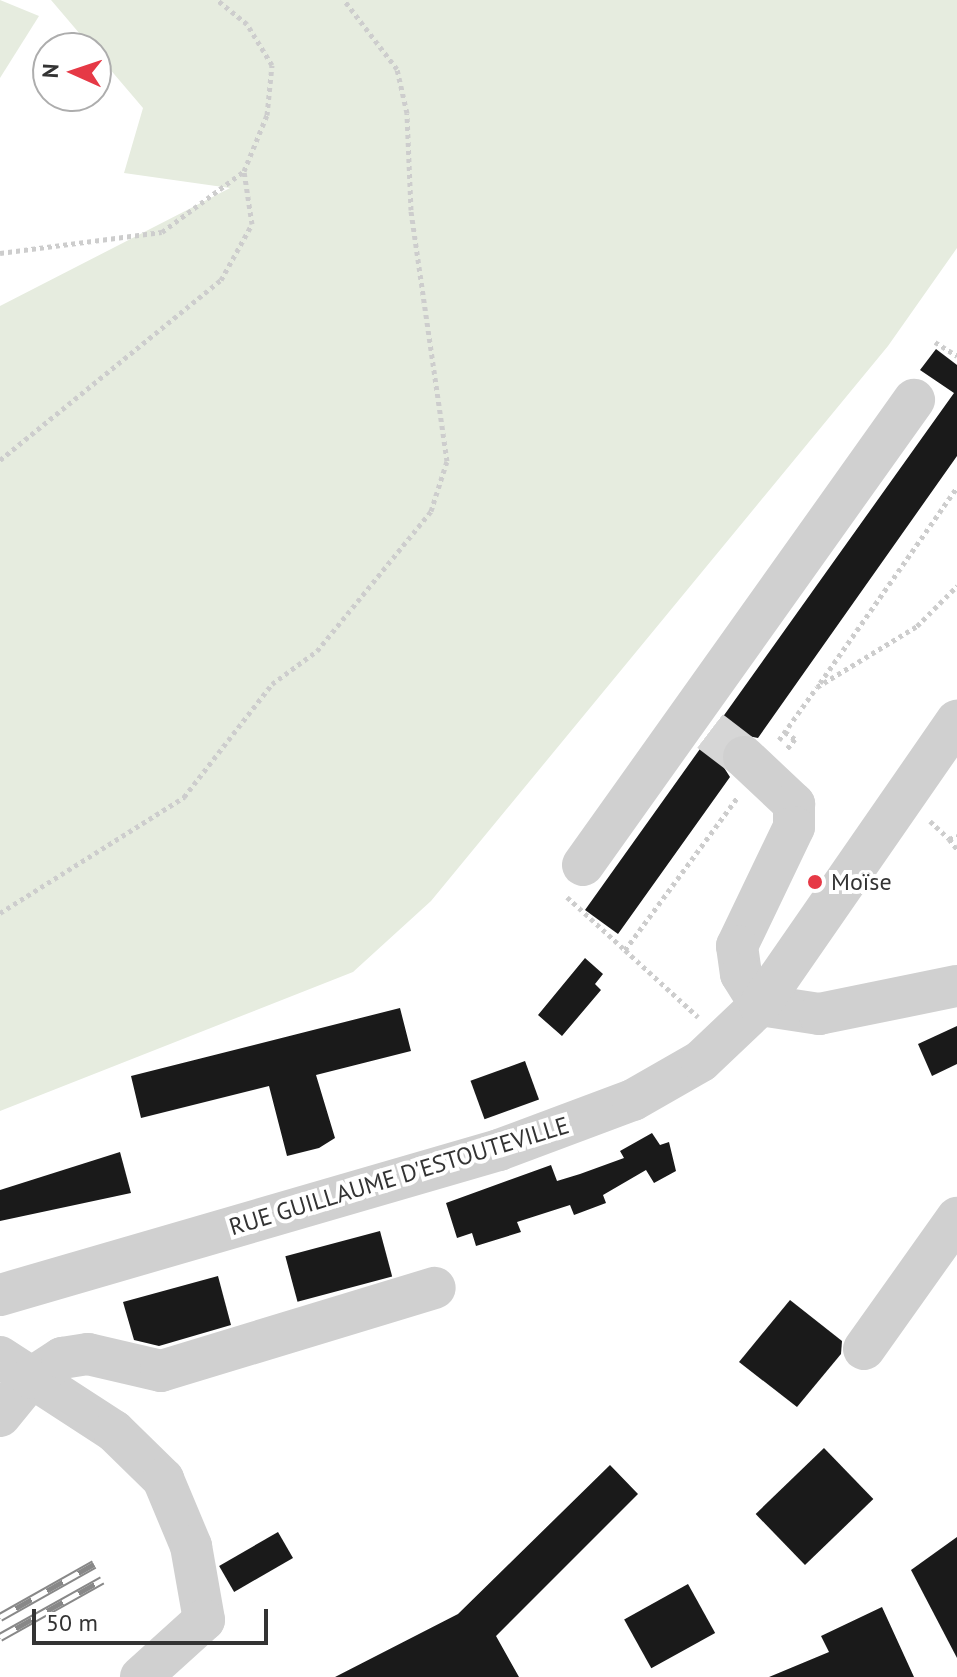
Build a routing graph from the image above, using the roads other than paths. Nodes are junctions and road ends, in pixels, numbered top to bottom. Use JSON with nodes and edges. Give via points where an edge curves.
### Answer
{"nodes":[{"id":1,"x":914,"y":400,"type":"dead end"},
{"id":2,"x":957,"y":720,"type":"edge"},
{"id":3,"x":754,"y":763,"type":"tunnel mouth"},
{"id":4,"x":575,"y":880,"type":"road end"},
{"id":5,"x":957,"y":986,"type":"edge"},
{"id":6,"x":760,"y":1005,"type":"junction"},
{"id":7,"x":957,"y":1218,"type":"edge"},
{"id":8,"x":435,"y":1288,"type":"dead end"},
{"id":9,"x":0,"y":1295,"type":"edge"},
{"id":10,"x":864,"y":1349,"type":"dead end"},
{"id":11,"x":15,"y":1367,"type":"edge"},
{"id":12,"x":0,"y":1416,"type":"edge"},
{"id":13,"x":141,"y":1677,"type":"edge"}],
"edges":[{"from":1,"to":4,"type":"street","via":[[698,722]]},
{"from":2,"to":6,"type":"street","name":"RUE GUILLAUME D'ESTOUTEVILLE"},
{"from":3,"to":6,"type":"street","via":[[794,804],[794,827],[737,946],[741,974]]},
{"from":5,"to":6,"type":"street","via":[[819,1014]]},
{"from":6,"to":9,"type":"street","name":"RUE GUILLAUME D'ESTOUTEVILLE","via":[[723,1039],[633,1100],[499,1150]]},
{"from":7,"to":10,"type":"street"},
{"from":8,"to":11,"type":"street","via":[[161,1371],[88,1354]]},
{"from":11,"to":12,"type":"street"},
{"from":11,"to":13,"type":"street","via":[[140,1451],[163,1479],[191,1546],[204,1620]]}]}
